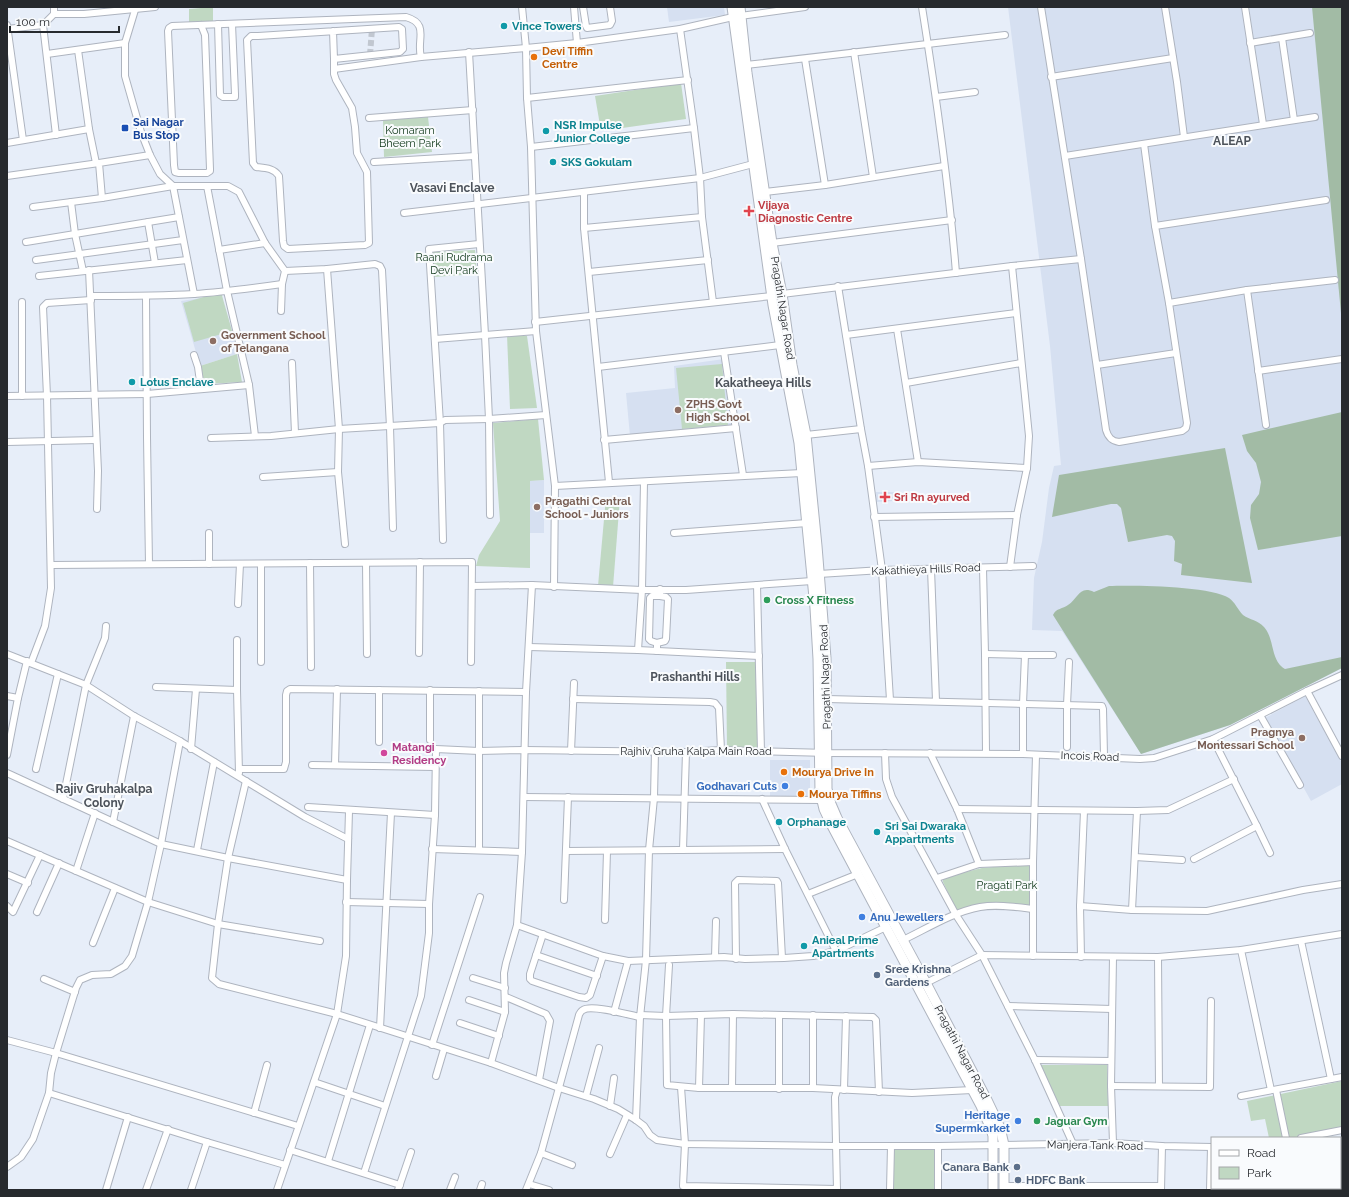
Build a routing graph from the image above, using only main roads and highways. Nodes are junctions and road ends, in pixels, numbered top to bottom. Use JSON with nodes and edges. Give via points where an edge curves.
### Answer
{"nodes":[{"id":1,"x":732,"y":7,"type":"edge"},
{"id":2,"x":737,"y":14,"type":"edge"},
{"id":3,"x":824,"y":753,"type":"junction"},
{"id":4,"x":1004,"y":1188,"type":"edge"},
{"id":5,"x":993,"y":1190,"type":"edge"}],
"edges":[{"from":1,"to":2,"type":"main road","name":"Pragathi Nagar Road"},
{"from":2,"to":3,"type":"main road","name":"Pragathi Nagar Road","via":[[772,296],[799,442]]},
{"from":2,"to":3,"type":"main road","name":"Pragathi Nagar Road","via":[[772,243],[806,435],[826,658]]},
{"from":3,"to":4,"type":"main road","name":"Pragathi Nagar Road","via":[[831,804],[1002,1132]]},
{"from":3,"to":5,"type":"main road","name":"Pragathi Nagar Road","via":[[819,777],[821,800],[828,819],[991,1129]]}]}
